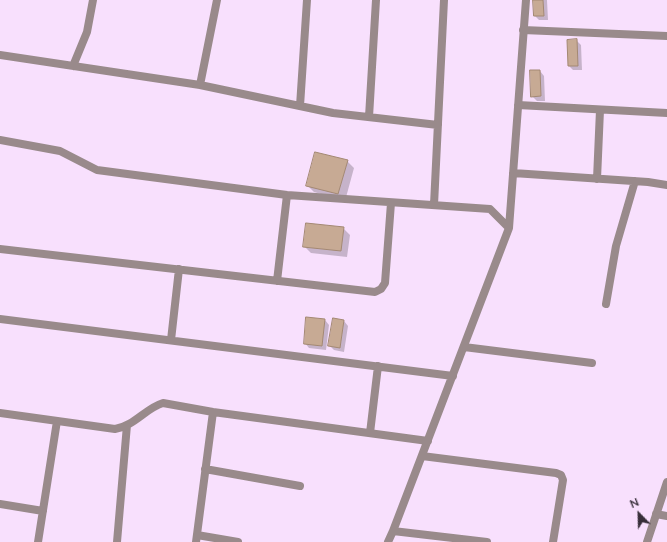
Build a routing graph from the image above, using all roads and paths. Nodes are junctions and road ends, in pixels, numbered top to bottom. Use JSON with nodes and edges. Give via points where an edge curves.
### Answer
{"nodes":[{"id":1,"x":93,"y":0,"type":"edge"},
{"id":2,"x":217,"y":0,"type":"edge"},
{"id":3,"x":307,"y":0,"type":"edge"},
{"id":4,"x":376,"y":0,"type":"edge"},
{"id":5,"x":444,"y":0,"type":"edge"},
{"id":6,"x":526,"y":0,"type":"edge"},
{"id":7,"x":524,"y":30,"type":"junction"},
{"id":8,"x":667,"y":36,"type":"edge"},
{"id":9,"x":0,"y":55,"type":"edge"},
{"id":10,"x":73,"y":66,"type":"junction"},
{"id":11,"x":200,"y":86,"type":"junction"},
{"id":12,"x":518,"y":105,"type":"junction"},
{"id":13,"x":300,"y":106,"type":"junction"},
{"id":14,"x":600,"y":110,"type":"junction"},
{"id":15,"x":667,"y":113,"type":"edge"},
{"id":16,"x":369,"y":117,"type":"junction"},
{"id":17,"x":438,"y":125,"type":"junction"},
{"id":18,"x":0,"y":140,"type":"edge"},
{"id":19,"x":513,"y":173,"type":"junction"},
{"id":20,"x":597,"y":179,"type":"junction"},
{"id":21,"x":635,"y":181,"type":"junction"},
{"id":22,"x":667,"y":185,"type":"edge"},
{"id":23,"x":287,"y":195,"type":"junction"},
{"id":24,"x":391,"y":202,"type":"junction"},
{"id":25,"x":434,"y":206,"type":"junction"},
{"id":26,"x":509,"y":228,"type":"junction"},
{"id":27,"x":0,"y":249,"type":"edge"},
{"id":28,"x":179,"y":270,"type":"junction"},
{"id":29,"x":277,"y":281,"type":"junction"},
{"id":30,"x":606,"y":304,"type":"dead end"},
{"id":31,"x":0,"y":319,"type":"edge"},
{"id":32,"x":171,"y":340,"type":"junction"},
{"id":33,"x":464,"y":347,"type":"junction"},
{"id":34,"x":592,"y":363,"type":"dead end"},
{"id":35,"x":378,"y":366,"type":"junction"},
{"id":36,"x":453,"y":376,"type":"junction"},
{"id":37,"x":213,"y":412,"type":"junction"},
{"id":38,"x":0,"y":413,"type":"edge"},
{"id":39,"x":57,"y":420,"type":"junction"},
{"id":40,"x":127,"y":425,"type":"junction"},
{"id":41,"x":370,"y":433,"type":"junction"},
{"id":42,"x":428,"y":441,"type":"junction"},
{"id":43,"x":422,"y":456,"type":"junction"},
{"id":44,"x":205,"y":469,"type":"junction"},
{"id":45,"x":667,"y":482,"type":"edge"},
{"id":46,"x":300,"y":486,"type":"dead end"},
{"id":47,"x":0,"y":504,"type":"edge"},
{"id":48,"x":43,"y":511,"type":"junction"},
{"id":49,"x":656,"y":514,"type":"junction"},
{"id":50,"x":667,"y":516,"type":"edge"},
{"id":51,"x":393,"y":532,"type":"junction"},
{"id":52,"x":196,"y":539,"type":"edge"},
{"id":53,"x":38,"y":542,"type":"edge"},
{"id":54,"x":117,"y":542,"type":"edge"},
{"id":55,"x":238,"y":542,"type":"edge"},
{"id":56,"x":388,"y":542,"type":"edge"},
{"id":57,"x":487,"y":542,"type":"edge"},
{"id":58,"x":553,"y":542,"type":"edge"},
{"id":59,"x":646,"y":542,"type":"edge"}],
"edges":[{"from":1,"to":10,"type":"street","via":[[87,32]]},
{"from":2,"to":11,"type":"street"},
{"from":3,"to":13,"type":"street"},
{"from":4,"to":16,"type":"street"},
{"from":5,"to":17,"type":"street"},
{"from":6,"to":7,"type":"street"},
{"from":7,"to":8,"type":"street"},
{"from":7,"to":12,"type":"street"},
{"from":9,"to":10,"type":"street"},
{"from":10,"to":11,"type":"street"},
{"from":11,"to":13,"type":"street"},
{"from":12,"to":14,"type":"street"},
{"from":12,"to":19,"type":"street"},
{"from":13,"to":16,"type":"street"},
{"from":14,"to":15,"type":"street"},
{"from":14,"to":20,"type":"street"},
{"from":16,"to":17,"type":"street"},
{"from":17,"to":25,"type":"street"},
{"from":18,"to":23,"type":"street","via":[[60,151],[97,170]]},
{"from":19,"to":20,"type":"street"},
{"from":19,"to":26,"type":"street"},
{"from":20,"to":21,"type":"street"},
{"from":21,"to":22,"type":"street"},
{"from":21,"to":30,"type":"street","via":[[616,246]]},
{"from":23,"to":24,"type":"street"},
{"from":23,"to":29,"type":"street"},
{"from":24,"to":25,"type":"street"},
{"from":24,"to":29,"type":"street","via":[[385,283],[381,289],[375,292]]},
{"from":25,"to":26,"type":"street","via":[[490,209]]},
{"from":26,"to":33,"type":"street"},
{"from":27,"to":28,"type":"street"},
{"from":28,"to":29,"type":"street"},
{"from":28,"to":32,"type":"street"},
{"from":31,"to":32,"type":"street"},
{"from":32,"to":35,"type":"street"},
{"from":33,"to":34,"type":"street"},
{"from":33,"to":36,"type":"street"},
{"from":35,"to":36,"type":"street"},
{"from":35,"to":41,"type":"street"},
{"from":36,"to":42,"type":"street"},
{"from":37,"to":40,"type":"street","via":[[163,403]]},
{"from":37,"to":41,"type":"street"},
{"from":37,"to":44,"type":"street"},
{"from":38,"to":39,"type":"street"},
{"from":39,"to":40,"type":"street","via":[[116,428]]},
{"from":39,"to":48,"type":"street"},
{"from":40,"to":54,"type":"street"},
{"from":41,"to":42,"type":"street"},
{"from":42,"to":43,"type":"street"},
{"from":43,"to":51,"type":"street"},
{"from":43,"to":58,"type":"street","via":[[556,472],[561,475],[564,480]]},
{"from":44,"to":46,"type":"street"},
{"from":44,"to":52,"type":"street"},
{"from":45,"to":49,"type":"street"},
{"from":47,"to":48,"type":"street"},
{"from":48,"to":53,"type":"street"},
{"from":49,"to":50,"type":"street"},
{"from":49,"to":59,"type":"street"},
{"from":51,"to":56,"type":"street"},
{"from":51,"to":57,"type":"street"},
{"from":52,"to":55,"type":"street"}]}
